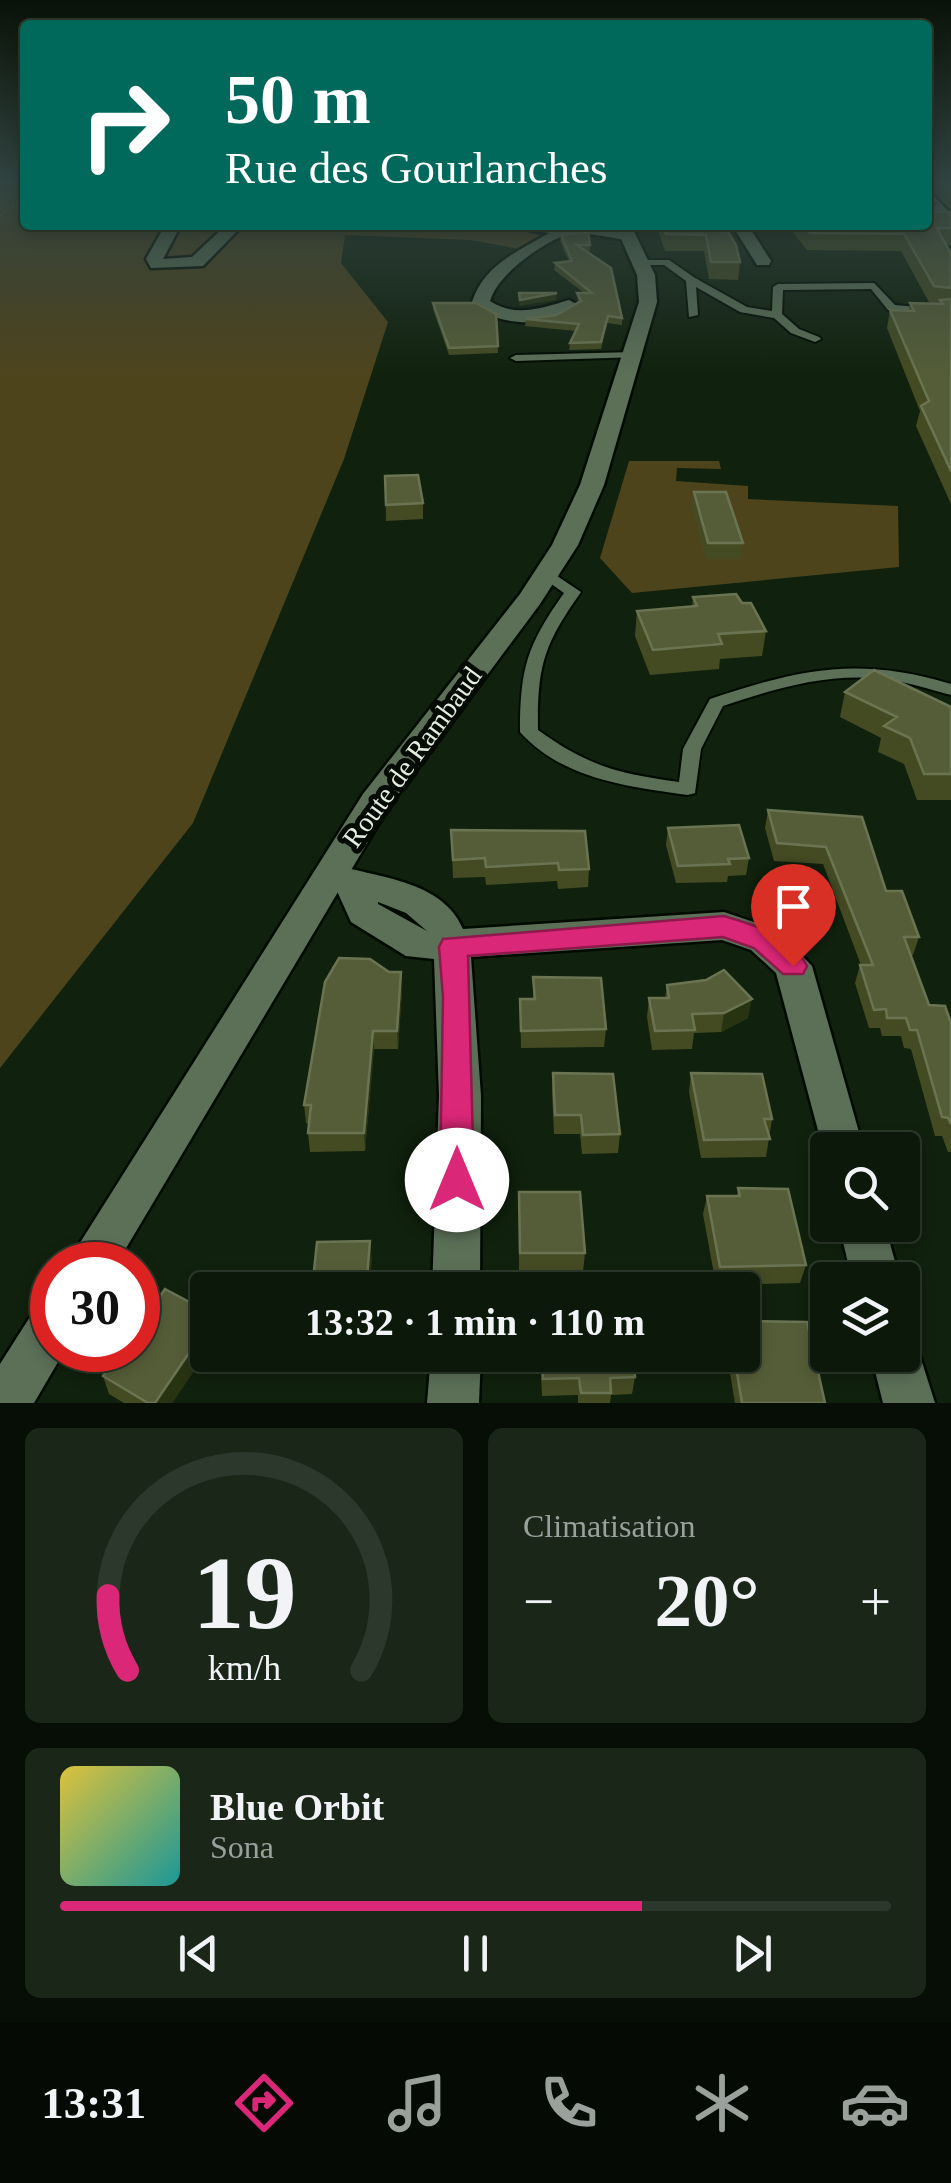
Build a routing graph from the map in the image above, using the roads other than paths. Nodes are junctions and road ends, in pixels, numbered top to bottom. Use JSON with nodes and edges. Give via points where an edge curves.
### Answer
{"nodes":[{"id":1,"x":164,"y":245,"type":"edge"},
{"id":2,"x":214,"y":245,"type":"edge"},
{"id":3,"x":539,"y":245,"type":"edge"},
{"id":4,"x":625,"y":245,"type":"edge"},
{"id":5,"x":753,"y":245,"type":"edge"},
{"id":6,"x":763,"y":260,"type":"dead end"},
{"id":7,"x":641,"y":262,"type":"junction"},
{"id":8,"x":691,"y":280,"type":"junction"},
{"id":9,"x":736,"y":290,"type":"dead end"},
{"id":10,"x":710,"y":291,"type":"junction"},
{"id":11,"x":569,"y":306,"type":"edge"},
{"id":12,"x":951,"y":313,"type":"edge"},
{"id":13,"x":693,"y":314,"type":"dead end"},
{"id":14,"x":777,"y":315,"type":"junction"},
{"id":15,"x":815,"y":338,"type":"dead end"},
{"id":16,"x":634,"y":356,"type":"junction"},
{"id":17,"x":516,"y":358,"type":"dead end"},
{"id":18,"x":548,"y":575,"type":"junction"},
{"id":19,"x":951,"y":690,"type":"edge"},
{"id":20,"x":340,"y":879,"type":"junction"},
{"id":21,"x":453,"y":947,"type":"junction"},
{"id":22,"x":837,"y":1132,"type":"edge"},
{"id":23,"x":105,"y":1242,"type":"edge"},
{"id":24,"x":456,"y":1272,"type":"edge"},
{"id":25,"x":30,"y":1362,"type":"edge"},
{"id":26,"x":455,"y":1372,"type":"edge"},
{"id":27,"x":901,"y":1372,"type":"edge"},
{"id":28,"x":5,"y":1403,"type":"edge"},
{"id":29,"x":453,"y":1403,"type":"edge"},
{"id":30,"x":909,"y":1403,"type":"edge"}],
"edges":[{"from":1,"to":2,"type":"street","via":[[157,264],[197,262]]},
{"from":3,"to":11,"type":"street","via":[[485,286],[481,302],[492,311],[517,314],[551,314]]},
{"from":4,"to":7,"type":"street","name":"Route de Rambaud"},
{"from":5,"to":6,"type":"street"},
{"from":7,"to":8,"type":"lane","via":[[666,262]]},
{"from":7,"to":16,"type":"street","name":"Route de Rambaud","via":[[648,302]]},
{"from":8,"to":10,"type":"lane"},
{"from":8,"to":13,"type":"lane"},
{"from":9,"to":10,"type":"lane"},
{"from":10,"to":14,"type":"lane","via":[[744,310]]},
{"from":12,"to":14,"type":"lane","via":[[892,308],[874,286],[834,283],[778,287]]},
{"from":14,"to":15,"type":"lane"},
{"from":16,"to":17,"type":"lane"},
{"from":16,"to":18,"type":"street","name":"Route de Rambaud","via":[[580,519]]},
{"from":18,"to":19,"type":"lane","via":[[573,592],[528,670],[529,732],[571,764],[616,780],[688,789],[692,749],[716,703],[774,682],[843,668],[918,678]]},
{"from":18,"to":20,"type":"street","name":"Route de Rambaud","via":[[430,726]]},
{"from":20,"to":21,"type":"street","via":[[385,929],[419,946]]},
{"from":20,"to":23,"type":"street","name":"Route de Rambaud"},
{"from":21,"to":22,"type":"street","via":[[724,926],[764,940],[793,966]]},
{"from":21,"to":24,"type":"street"},
{"from":25,"to":28,"type":"street"},
{"from":26,"to":29,"type":"street"},
{"from":27,"to":30,"type":"street"}]}
